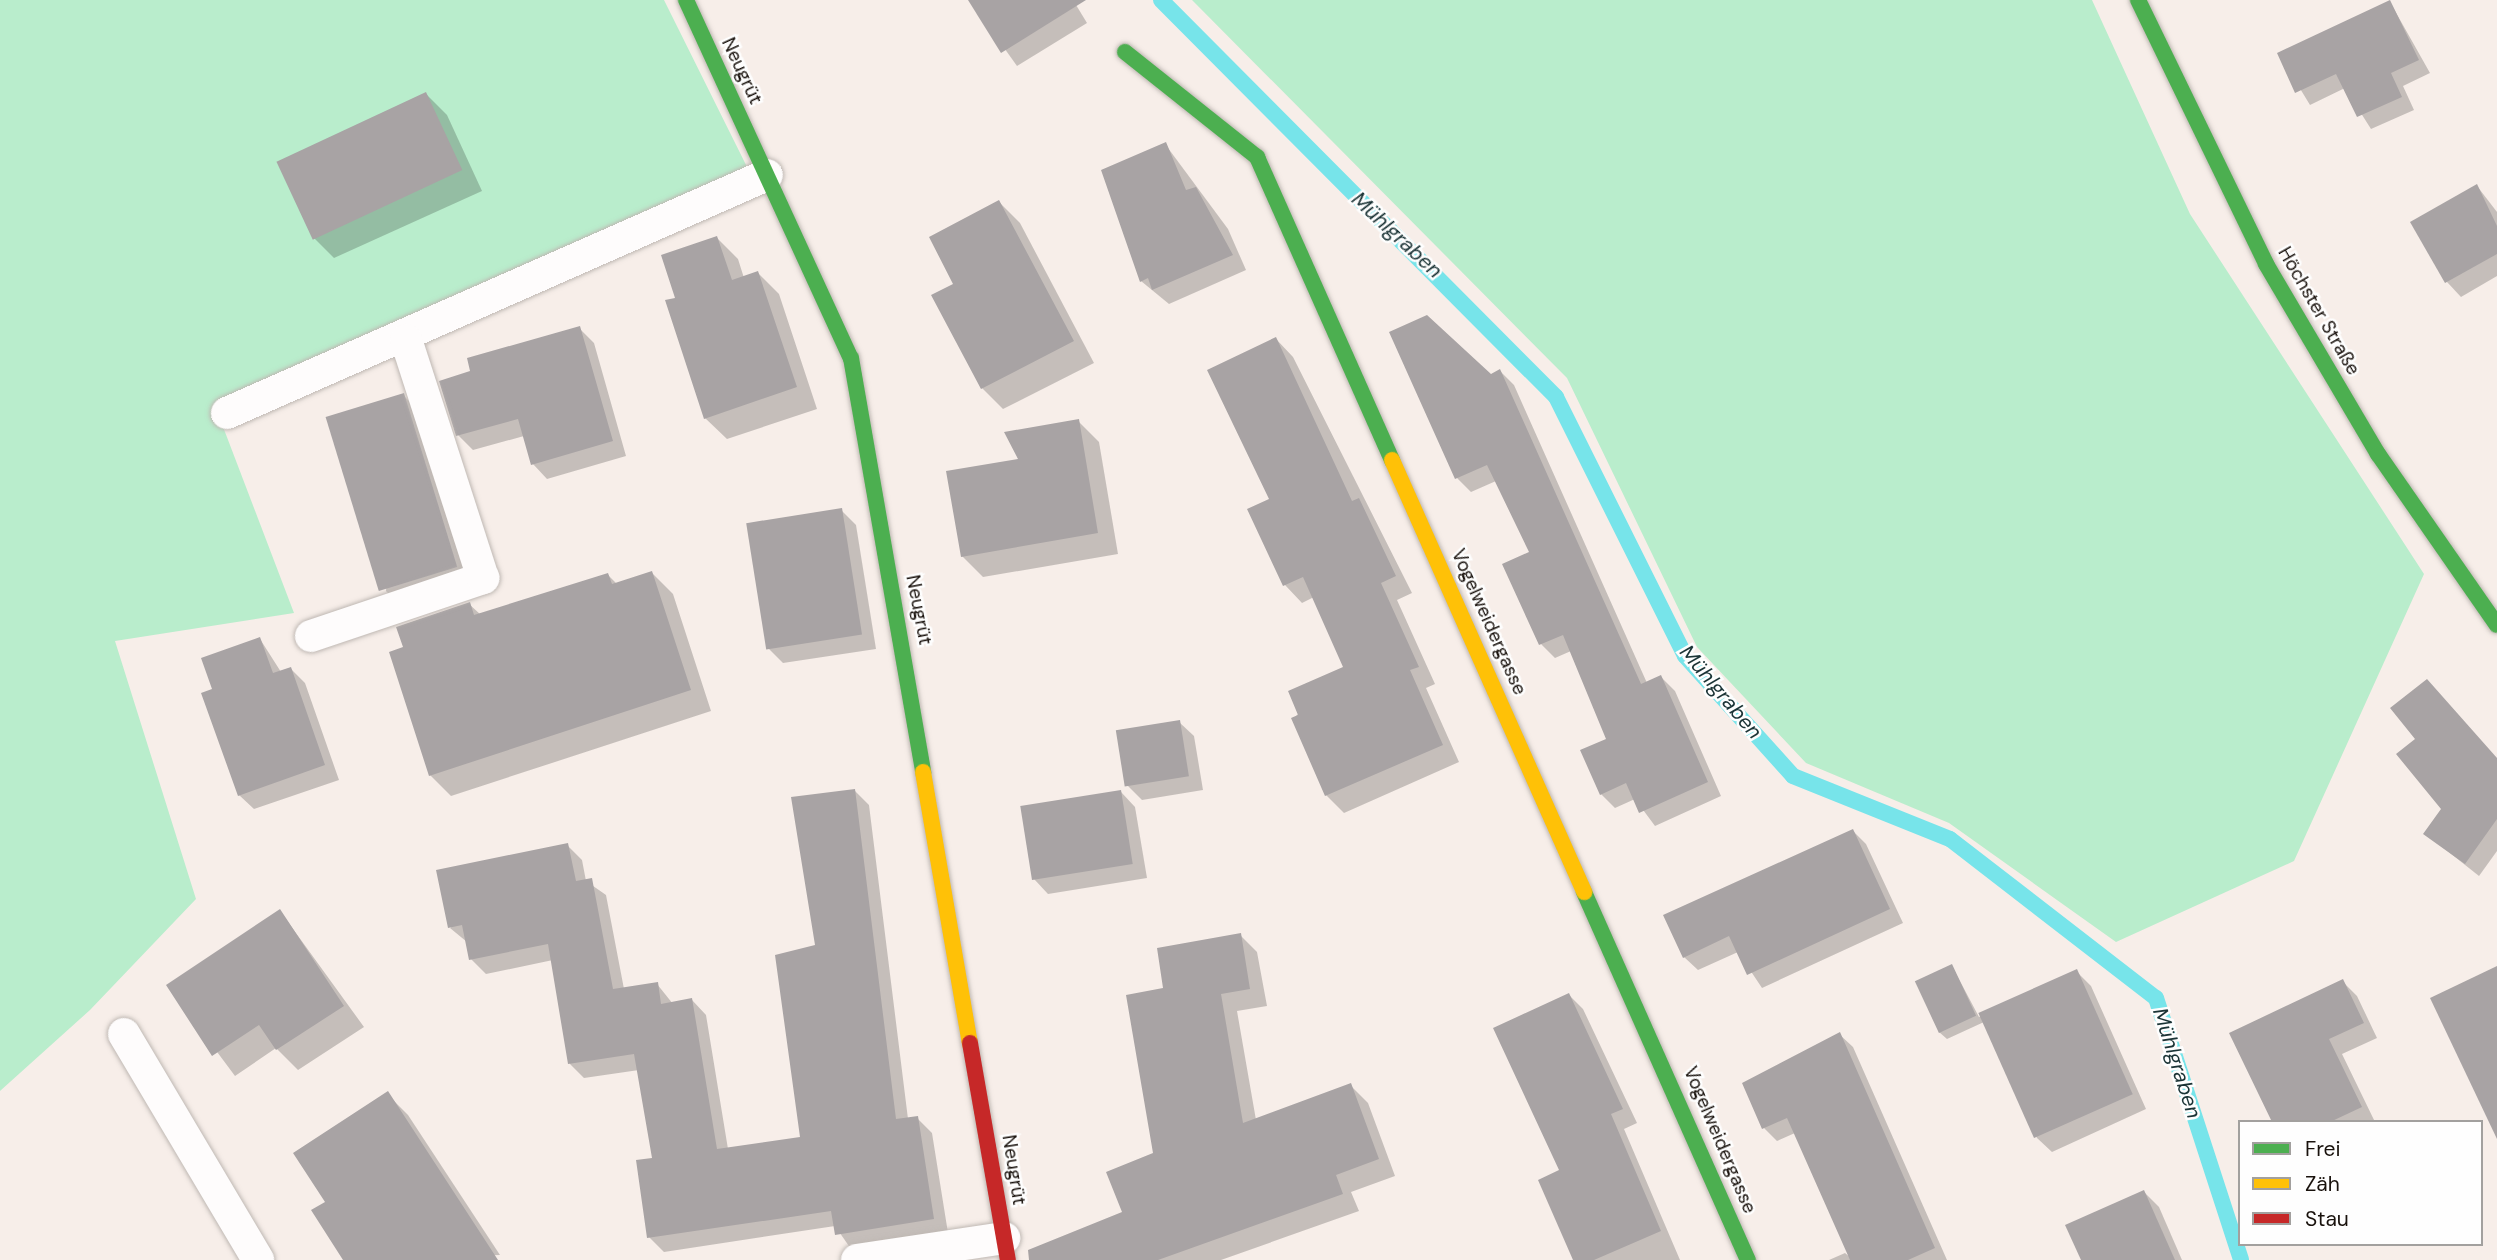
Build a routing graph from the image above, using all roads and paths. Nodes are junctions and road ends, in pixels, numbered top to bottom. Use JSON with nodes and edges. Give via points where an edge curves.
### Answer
{"nodes":[{"id":1,"x":686,"y":0,"type":"edge"},
{"id":2,"x":2138,"y":0,"type":"edge"},
{"id":3,"x":1125,"y":52,"type":"dead end"},
{"id":4,"x":766,"y":175,"type":"junction"},
{"id":5,"x":406,"y":340,"type":"junction"},
{"id":6,"x":227,"y":413,"type":"dead end"},
{"id":7,"x":2497,"y":625,"type":"edge"},
{"id":8,"x":311,"y":636,"type":"dead end"},
{"id":9,"x":124,"y":1034,"type":"dead end"},
{"id":10,"x":1006,"y":1249,"type":"edge"},
{"id":11,"x":258,"y":1260,"type":"edge"},
{"id":12,"x":857,"y":1260,"type":"edge"},
{"id":13,"x":1748,"y":1260,"type":"edge"}],
"edges":[{"from":1,"to":4,"type":"street","name":"Neugrüt"},
{"from":2,"to":7,"type":"street","name":"Höchster Straße","via":[[2266,264],[2378,454]]},
{"from":3,"to":13,"type":"street","name":"Vogelweidergasse","via":[[1257,157]]},
{"from":4,"to":5,"type":"lane"},
{"from":4,"to":10,"type":"street","name":"Neugrüt","via":[[851,358]]},
{"from":5,"to":6,"type":"lane"},
{"from":5,"to":8,"type":"lane","via":[[483,578]]},
{"from":9,"to":11,"type":"lane"},
{"from":10,"to":12,"type":"lane"}]}
